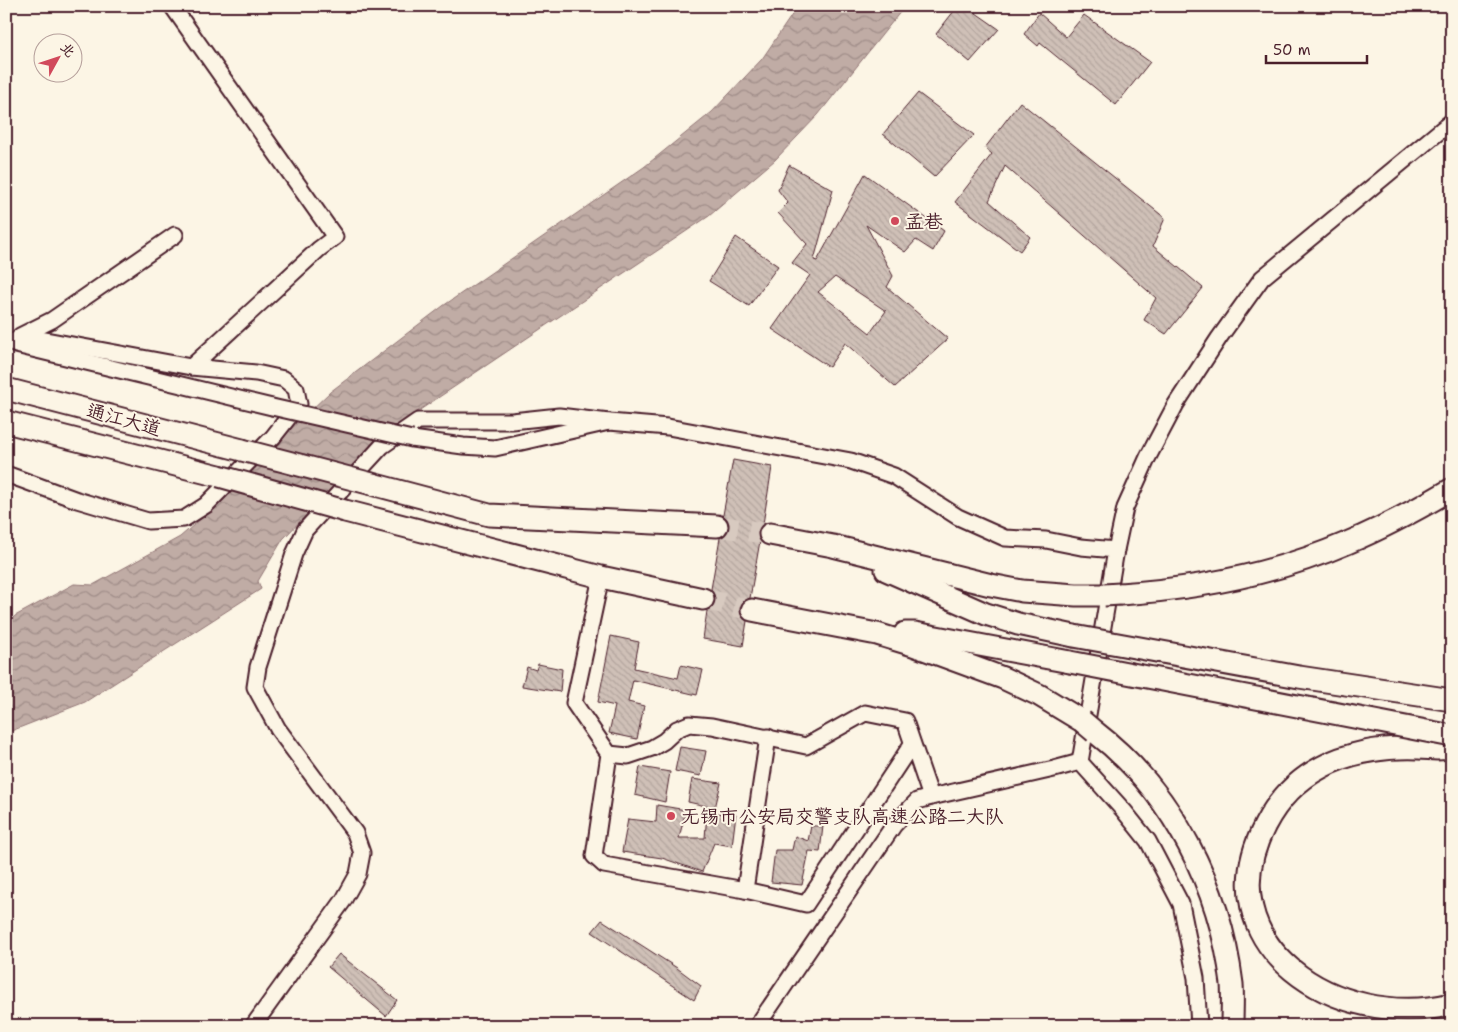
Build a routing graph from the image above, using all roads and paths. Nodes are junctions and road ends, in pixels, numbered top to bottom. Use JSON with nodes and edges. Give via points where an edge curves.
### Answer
{"nodes":[{"id":1,"x":172,"y":6,"type":"edge"},
{"id":2,"x":1452,"y":121,"type":"edge"},
{"id":3,"x":175,"y":235,"type":"dead end"},
{"id":4,"x":7,"y":342,"type":"edge"},
{"id":5,"x":190,"y":367,"type":"junction"},
{"id":6,"x":6,"y":389,"type":"edge"},
{"id":7,"x":6,"y":422,"type":"edge"},
{"id":8,"x":609,"y":422,"type":"junction"},
{"id":9,"x":6,"y":474,"type":"edge"},
{"id":10,"x":1452,"y":489,"type":"edge"},
{"id":11,"x":489,"y":515,"type":"junction"},
{"id":12,"x":717,"y":526,"type":"tunnel mouth"},
{"id":13,"x":770,"y":534,"type":"tunnel mouth"},
{"id":14,"x":482,"y":545,"type":"junction"},
{"id":15,"x":833,"y":546,"type":"junction"},
{"id":16,"x":1116,"y":550,"type":"junction"},
{"id":17,"x":601,"y":577,"type":"junction"},
{"id":18,"x":703,"y":599,"type":"tunnel mouth"},
{"id":19,"x":752,"y":610,"type":"tunnel mouth"},
{"id":20,"x":877,"y":634,"type":"junction"},
{"id":21,"x":1452,"y":700,"type":"edge"},
{"id":22,"x":1452,"y":736,"type":"edge"},
{"id":23,"x":768,"y":737,"type":"junction"},
{"id":24,"x":912,"y":744,"type":"junction"},
{"id":25,"x":1452,"y":747,"type":"edge"},
{"id":26,"x":609,"y":754,"type":"junction"},
{"id":27,"x":1080,"y":762,"type":"junction"},
{"id":28,"x":931,"y":797,"type":"junction"},
{"id":29,"x":745,"y":890,"type":"junction"},
{"id":30,"x":1452,"y":1004,"type":"edge"},
{"id":31,"x":254,"y":1026,"type":"edge"},
{"id":32,"x":757,"y":1026,"type":"edge"},
{"id":33,"x":1200,"y":1026,"type":"edge"},
{"id":34,"x":1232,"y":1026,"type":"edge"}],
"edges":[{"from":1,"to":5,"type":"street","via":[[335,237]]},
{"from":2,"to":16,"type":"street","via":[[1262,278],[1176,404],[1125,508]]},
{"from":3,"to":4,"type":"street","via":[[52,320]]},
{"from":4,"to":5,"type":"street","via":[[36,338]]},
{"from":4,"to":8,"type":"street","bridge":true,"via":[[412,439],[463,446],[496,448]]},
{"from":5,"to":9,"type":"street","via":[[284,379],[296,389],[299,404],[273,437],[206,505],[184,519],[148,521]]},
{"from":6,"to":11,"type":"highway","name":"通江大道","bridge":true},
{"from":7,"to":14,"type":"highway","name":"通江大道","bridge":true},
{"from":8,"to":16,"type":"street","via":[[668,428],[850,462],[894,476],[958,517],[1005,538]]},
{"from":8,"to":31,"type":"street","via":[[559,416],[512,422],[418,420],[382,446],[305,530],[294,554],[258,667],[255,687],[278,728],[355,833],[362,853],[358,874],[343,901]]},
{"from":10,"to":15,"type":"highway","via":[[1346,544],[1221,582],[1156,592],[1076,595],[1022,591]]},
{"from":11,"to":12,"type":"highway"},
{"from":11,"to":14,"type":"highway"},
{"from":13,"to":15,"type":"highway"},
{"from":14,"to":17,"type":"highway"},
{"from":15,"to":21,"type":"highway","bridge":true,"via":[[986,614],[1018,624],[1299,677]]},
{"from":16,"to":27,"type":"street"},
{"from":17,"to":18,"type":"highway"},
{"from":17,"to":26,"type":"street","via":[[574,703]]},
{"from":19,"to":20,"type":"highway"},
{"from":20,"to":22,"type":"highway","bridge":true,"via":[[915,633]]},
{"from":20,"to":34,"type":"highway","via":[[954,659],[1038,695],[1107,741],[1144,778],[1179,826],[1203,874],[1223,932],[1232,986]]},
{"from":23,"to":24,"type":"street","via":[[806,746],[865,714],[905,722]]},
{"from":23,"to":26,"type":"street","via":[[689,724],[677,728],[652,748],[628,756]]},
{"from":23,"to":29,"type":"street"},
{"from":24,"to":28,"type":"street"},
{"from":24,"to":29,"type":"street","via":[[806,904]]},
{"from":25,"to":30,"type":"highway","via":[[1444,750],[1370,750],[1323,766],[1292,788],[1272,812],[1254,850],[1250,869],[1250,903],[1255,924],[1286,979],[1306,996],[1341,1014],[1388,1022],[1411,1020]]},
{"from":26,"to":29,"type":"street","via":[[594,856],[604,864]]},
{"from":27,"to":28,"type":"street"},
{"from":27,"to":33,"type":"street","via":[[1148,841],[1181,904],[1196,978]]},
{"from":28,"to":32,"type":"street","via":[[917,801],[894,825]]}]}
